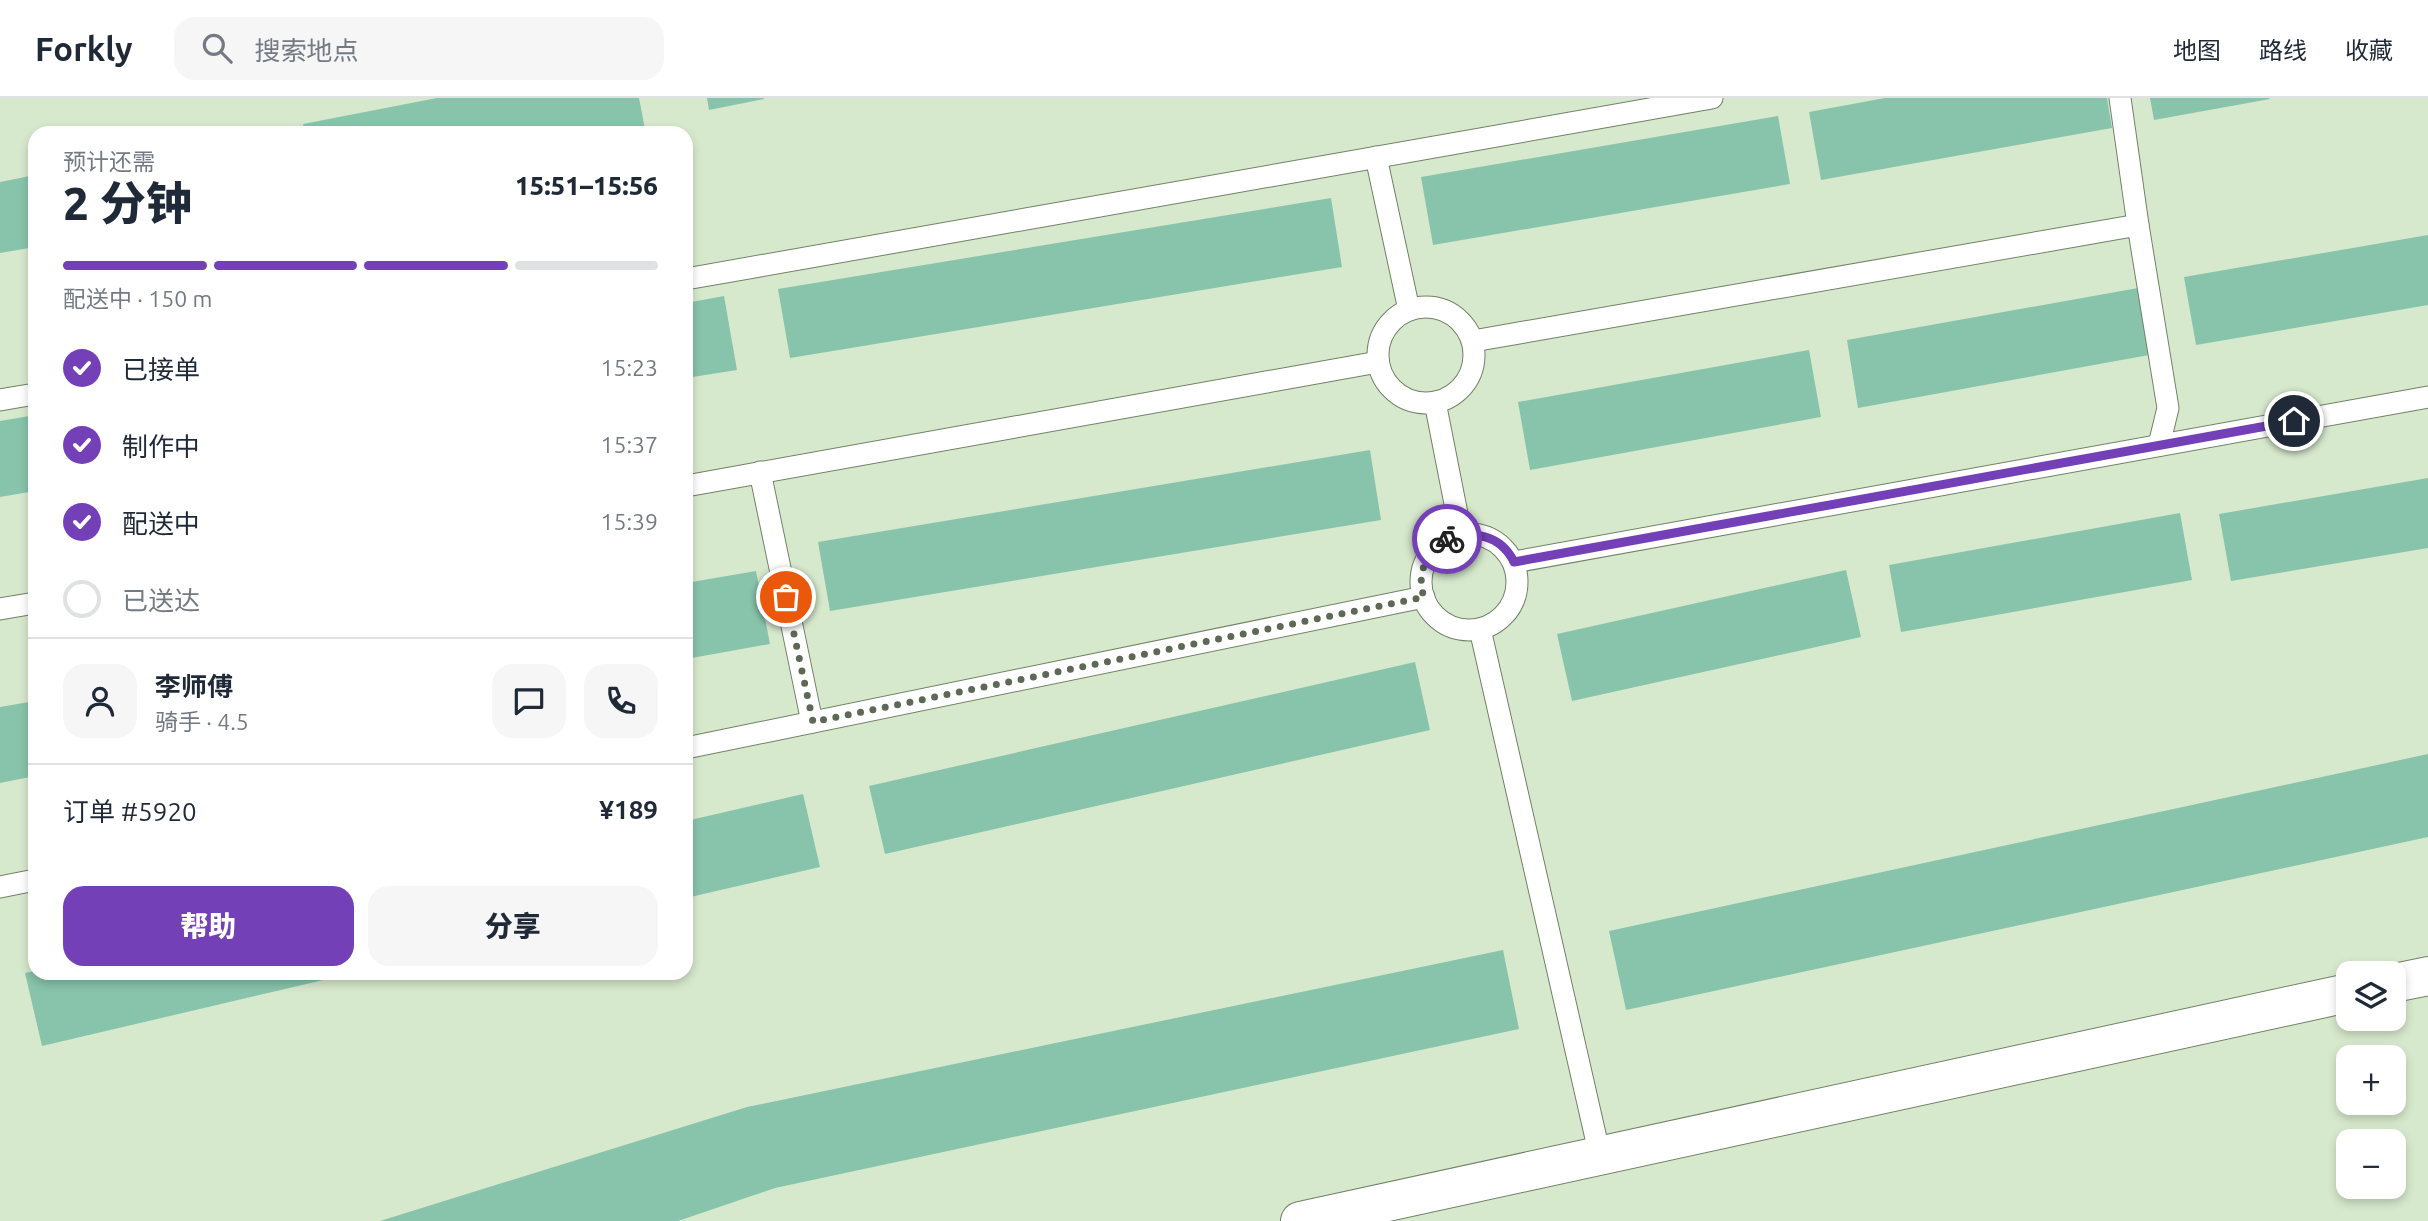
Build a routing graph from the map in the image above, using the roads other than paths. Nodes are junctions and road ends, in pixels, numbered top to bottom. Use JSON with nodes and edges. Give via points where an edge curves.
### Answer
{"nodes":[{"id":1,"x":1712,"y":98,"type":"edge"},
{"id":2,"x":2120,"y":98,"type":"edge"},
{"id":3,"x":1376,"y":157,"type":"junction"},
{"id":4,"x":2138,"y":225,"type":"junction"},
{"id":5,"x":693,"y":278,"type":"edge"},
{"id":6,"x":1409,"y":310,"type":"junction"},
{"id":7,"x":1473,"y":341,"type":"junction"},
{"id":8,"x":1378,"y":362,"type":"junction"},
{"id":9,"x":28,"y":395,"type":"edge"},
{"id":10,"x":2428,"y":397,"type":"edge"},
{"id":11,"x":0,"y":400,"type":"edge"},
{"id":12,"x":1436,"y":402,"type":"junction"},
{"id":13,"x":2159,"y":445,"type":"junction"},
{"id":14,"x":760,"y":472,"type":"junction"},
{"id":15,"x":693,"y":485,"type":"edge"},
{"id":16,"x":1461,"y":534,"type":"junction"},
{"id":17,"x":1514,"y":562,"type":"junction"},
{"id":18,"x":1424,"y":597,"type":"junction"},
{"id":19,"x":28,"y":604,"type":"edge"},
{"id":20,"x":0,"y":609,"type":"edge"},
{"id":21,"x":1480,"y":629,"type":"junction"},
{"id":22,"x":813,"y":722,"type":"junction"},
{"id":23,"x":693,"y":747,"type":"edge"},
{"id":24,"x":28,"y":881,"type":"edge"},
{"id":25,"x":0,"y":887,"type":"edge"},
{"id":26,"x":2428,"y":975,"type":"edge"},
{"id":27,"x":2406,"y":980,"type":"edge"},
{"id":28,"x":2336,"y":996,"type":"edge"},
{"id":29,"x":1600,"y":1157,"type":"junction"},
{"id":30,"x":1300,"y":1221,"type":"edge"}],
"edges":[{"from":1,"to":3,"type":"lane"},
{"from":2,"to":4,"type":"lane"},
{"from":3,"to":5,"type":"lane"},
{"from":3,"to":6,"type":"lane"},
{"from":4,"to":7,"type":"lane"},
{"from":4,"to":13,"type":"lane","via":[[2168,408]]},
{"from":6,"to":7,"type":"lane","via":[[1440,308],[1466,327]]},
{"from":6,"to":8,"type":"lane","via":[[1384,330]]},
{"from":7,"to":12,"type":"lane","via":[[1475,355],[1468,380],[1448,398]]},
{"from":8,"to":12,"type":"lane","via":[[1392,390],[1420,403]]},
{"from":8,"to":14,"type":"lane"},
{"from":9,"to":11,"type":"lane"},
{"from":10,"to":13,"type":"lane"},
{"from":12,"to":16,"type":"lane"},
{"from":13,"to":17,"type":"lane"},
{"from":14,"to":15,"type":"lane"},
{"from":14,"to":22,"type":"lane"},
{"from":16,"to":17,"type":"lane","via":[[1480,534],[1497,542]]},
{"from":16,"to":18,"type":"lane","via":[[1444,540],[1430,553],[1422,570]]},
{"from":17,"to":21,"type":"lane","via":[[1518,582],[1511,608],[1499,621]]},
{"from":18,"to":21,"type":"lane","via":[[1437,618],[1451,627]]},
{"from":18,"to":22,"type":"lane"},
{"from":19,"to":20,"type":"lane"},
{"from":21,"to":29,"type":"lane"},
{"from":22,"to":23,"type":"lane"},
{"from":24,"to":25,"type":"lane"},
{"from":26,"to":27,"type":"street"},
{"from":28,"to":29,"type":"street"},
{"from":29,"to":30,"type":"street"}]}
